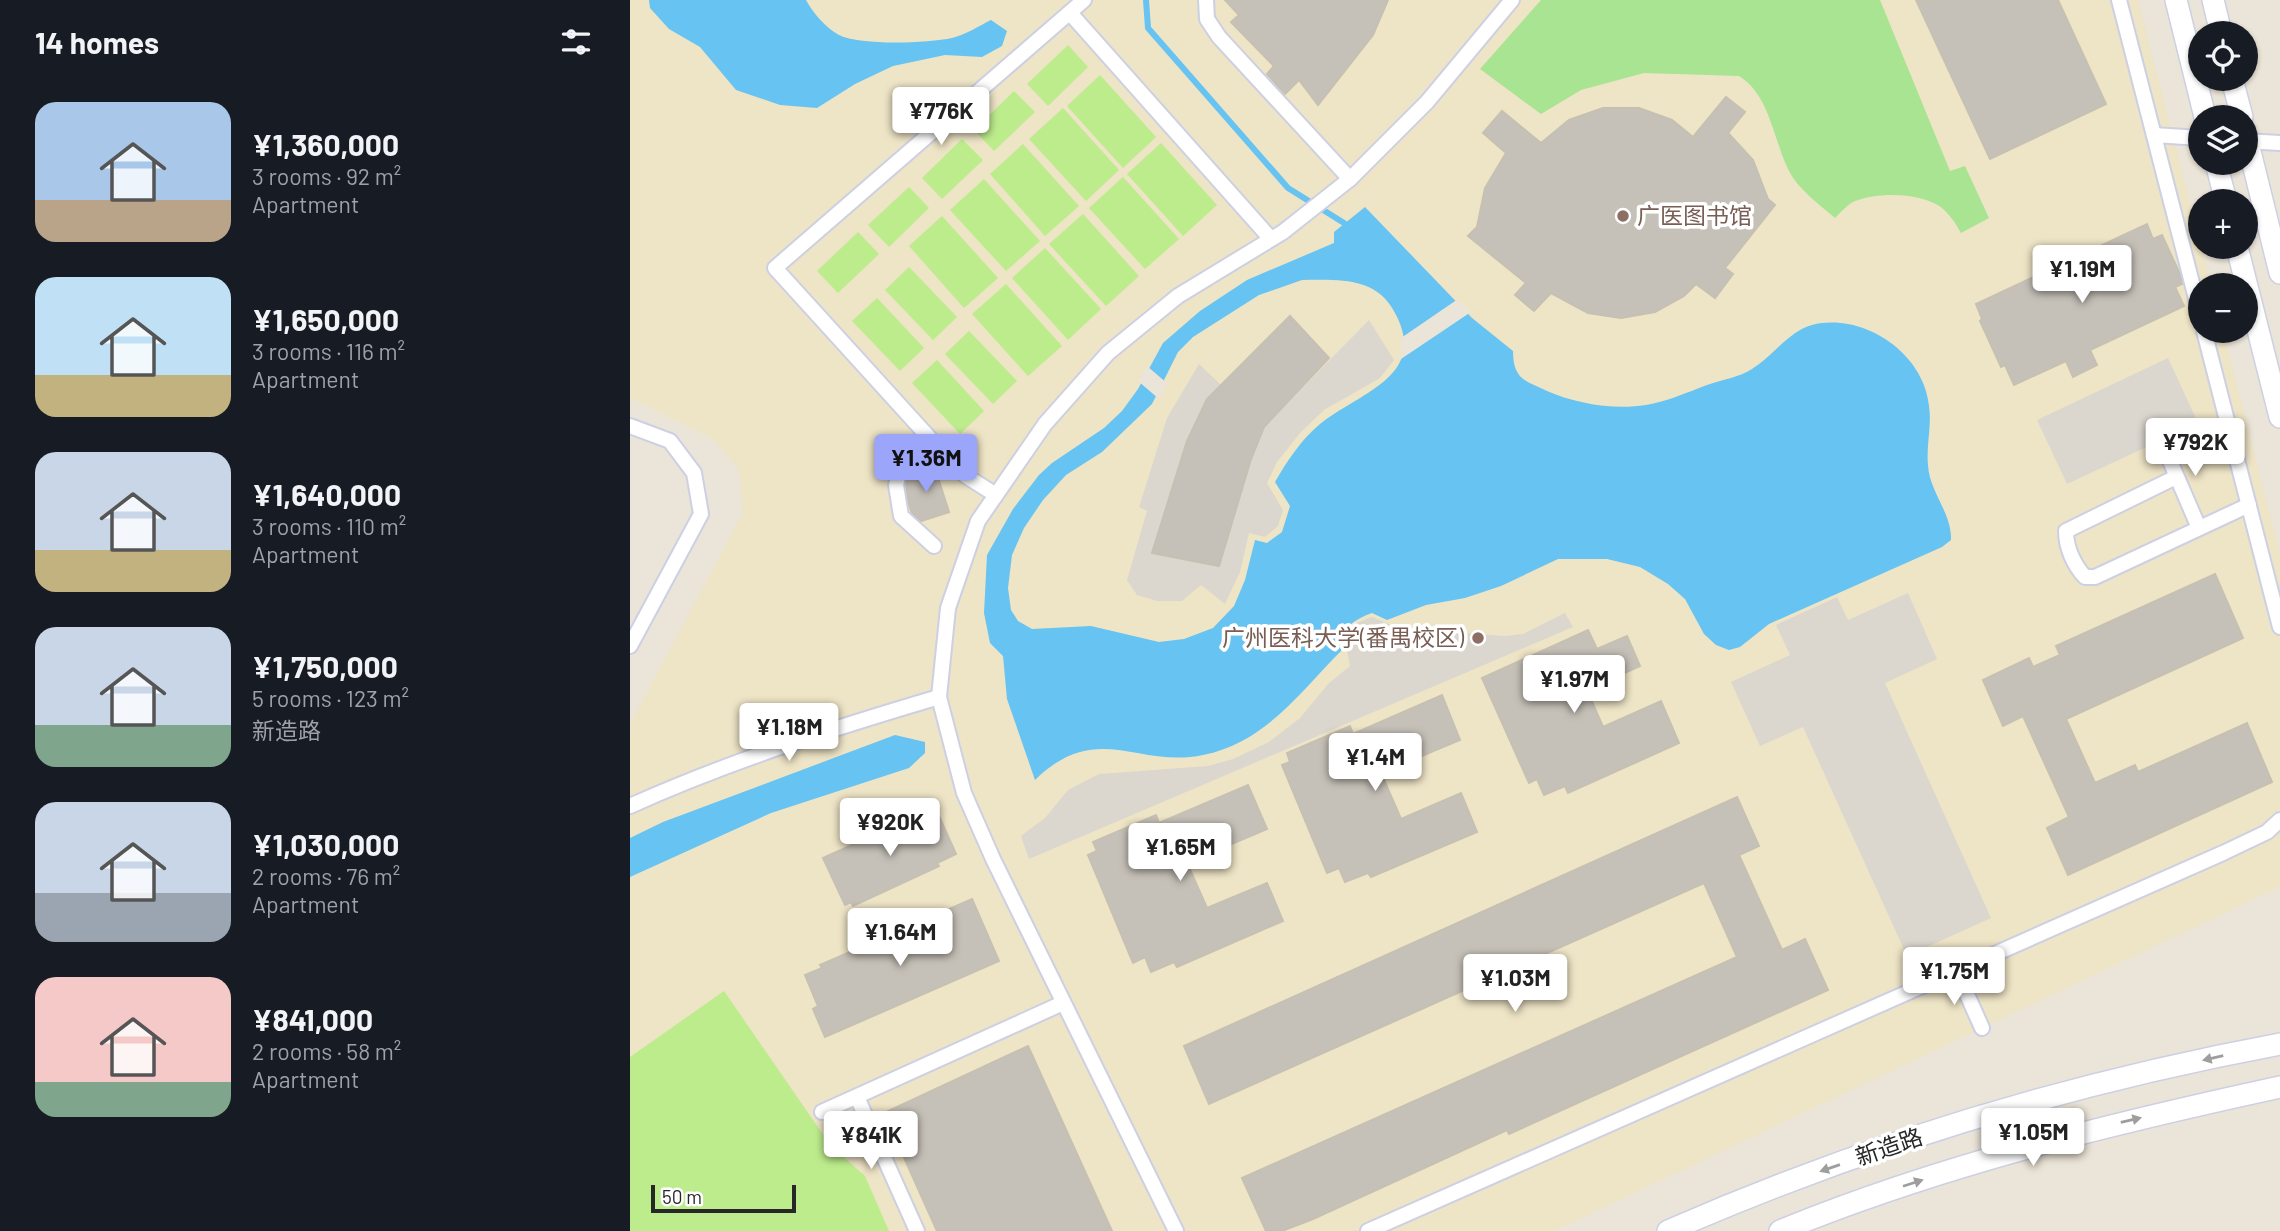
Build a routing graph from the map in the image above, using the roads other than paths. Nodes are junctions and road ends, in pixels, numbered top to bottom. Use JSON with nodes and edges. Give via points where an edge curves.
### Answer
{"nodes":[{"id":1,"x":1084,"y":0,"type":"edge"},
{"id":2,"x":1206,"y":0,"type":"edge"},
{"id":3,"x":1512,"y":0,"type":"edge"},
{"id":4,"x":2119,"y":0,"type":"edge"},
{"id":5,"x":2176,"y":0,"type":"edge"},
{"id":6,"x":2213,"y":0,"type":"edge"},
{"id":7,"x":1070,"y":13,"type":"junction"},
{"id":8,"x":2218,"y":21,"type":"edge"},
{"id":9,"x":2202,"y":105,"type":"edge"},
{"id":10,"x":2154,"y":135,"type":"junction"},
{"id":11,"x":2188,"y":137,"type":"edge"},
{"id":12,"x":2258,"y":142,"type":"edge"},
{"id":13,"x":2280,"y":143,"type":"edge"},
{"id":14,"x":2256,"y":175,"type":"edge"},
{"id":15,"x":1350,"y":179,"type":"junction"},
{"id":16,"x":1277,"y":235,"type":"junction"},
{"id":17,"x":2240,"y":259,"type":"edge"},
{"id":18,"x":2189,"y":273,"type":"edge"},
{"id":19,"x":2280,"y":273,"type":"edge"},
{"id":20,"x":2207,"y":343,"type":"edge"},
{"id":21,"x":2280,"y":417,"type":"edge"},
{"id":22,"x":630,"y":426,"type":"edge"},
{"id":23,"x":925,"y":433,"type":"junction"},
{"id":24,"x":2161,"y":440,"type":"dead end"},
{"id":25,"x":2176,"y":477,"type":"junction"},
{"id":26,"x":996,"y":495,"type":"junction"},
{"id":27,"x":2249,"y":505,"type":"junction"},
{"id":28,"x":2199,"y":528,"type":"junction"},
{"id":29,"x":933,"y":546,"type":"dead end"},
{"id":30,"x":2280,"y":627,"type":"edge"},
{"id":31,"x":630,"y":646,"type":"edge"},
{"id":32,"x":939,"y":697,"type":"junction"},
{"id":33,"x":630,"y":806,"type":"edge"},
{"id":34,"x":2280,"y":820,"type":"edge"},
{"id":35,"x":1957,"y":972,"type":"junction"},
{"id":36,"x":1063,"y":1003,"type":"junction"},
{"id":37,"x":1982,"y":1028,"type":"dead end"},
{"id":38,"x":2280,"y":1044,"type":"edge"},
{"id":39,"x":2280,"y":1087,"type":"edge"},
{"id":40,"x":857,"y":1097,"type":"junction"},
{"id":41,"x":822,"y":1112,"type":"dead end"},
{"id":42,"x":917,"y":1231,"type":"edge"},
{"id":43,"x":1176,"y":1231,"type":"edge"},
{"id":44,"x":1368,"y":1231,"type":"edge"},
{"id":45,"x":1668,"y":1231,"type":"edge"},
{"id":46,"x":1780,"y":1231,"type":"edge"}],
"edges":[{"from":1,"to":7,"type":"street"},
{"from":2,"to":15,"type":"street","via":[[1207,19],[1219,37]]},
{"from":3,"to":15,"type":"street","via":[[1427,102]]},
{"from":4,"to":10,"type":"street"},
{"from":5,"to":9,"type":"main road"},
{"from":6,"to":8,"type":"main road"},
{"from":7,"to":16,"type":"street"},
{"from":7,"to":23,"type":"street","via":[[775,268]]},
{"from":10,"to":11,"type":"street"},
{"from":10,"to":18,"type":"street"},
{"from":12,"to":13,"type":"street"},
{"from":14,"to":19,"type":"main road"},
{"from":15,"to":16,"type":"street"},
{"from":16,"to":26,"type":"street","via":[[1178,296],[1108,353],[1045,424]]},
{"from":17,"to":21,"type":"main road"},
{"from":20,"to":27,"type":"street"},
{"from":22,"to":31,"type":"street","via":[[670,441],[694,473],[701,514]]},
{"from":23,"to":26,"type":"street","via":[[966,476]]},
{"from":23,"to":29,"type":"street","via":[[900,468],[896,485],[901,516]]},
{"from":24,"to":25,"type":"street"},
{"from":25,"to":28,"type":"street"},
{"from":25,"to":28,"type":"street","via":[[2066,531],[2077,568],[2085,577],[2095,577]]},
{"from":26,"to":32,"type":"street","via":[[978,521],[948,608]]},
{"from":27,"to":28,"type":"street"},
{"from":27,"to":30,"type":"street"},
{"from":32,"to":33,"type":"street","via":[[835,728]]},
{"from":32,"to":36,"type":"street","via":[[964,793]]},
{"from":34,"to":35,"type":"street","via":[[2267,832],[2223,853]]},
{"from":35,"to":37,"type":"street"},
{"from":35,"to":44,"type":"street"},
{"from":36,"to":40,"type":"street"},
{"from":36,"to":43,"type":"street"},
{"from":38,"to":45,"type":"main road","name":"新造路","one_way":true,"via":[[1975,1119],[1812,1174]]},
{"from":46,"to":39,"type":"main road","name":"新造路","one_way":true,"via":[[2029,1147]]},
{"from":40,"to":41,"type":"street"},
{"from":40,"to":42,"type":"street"}]}
